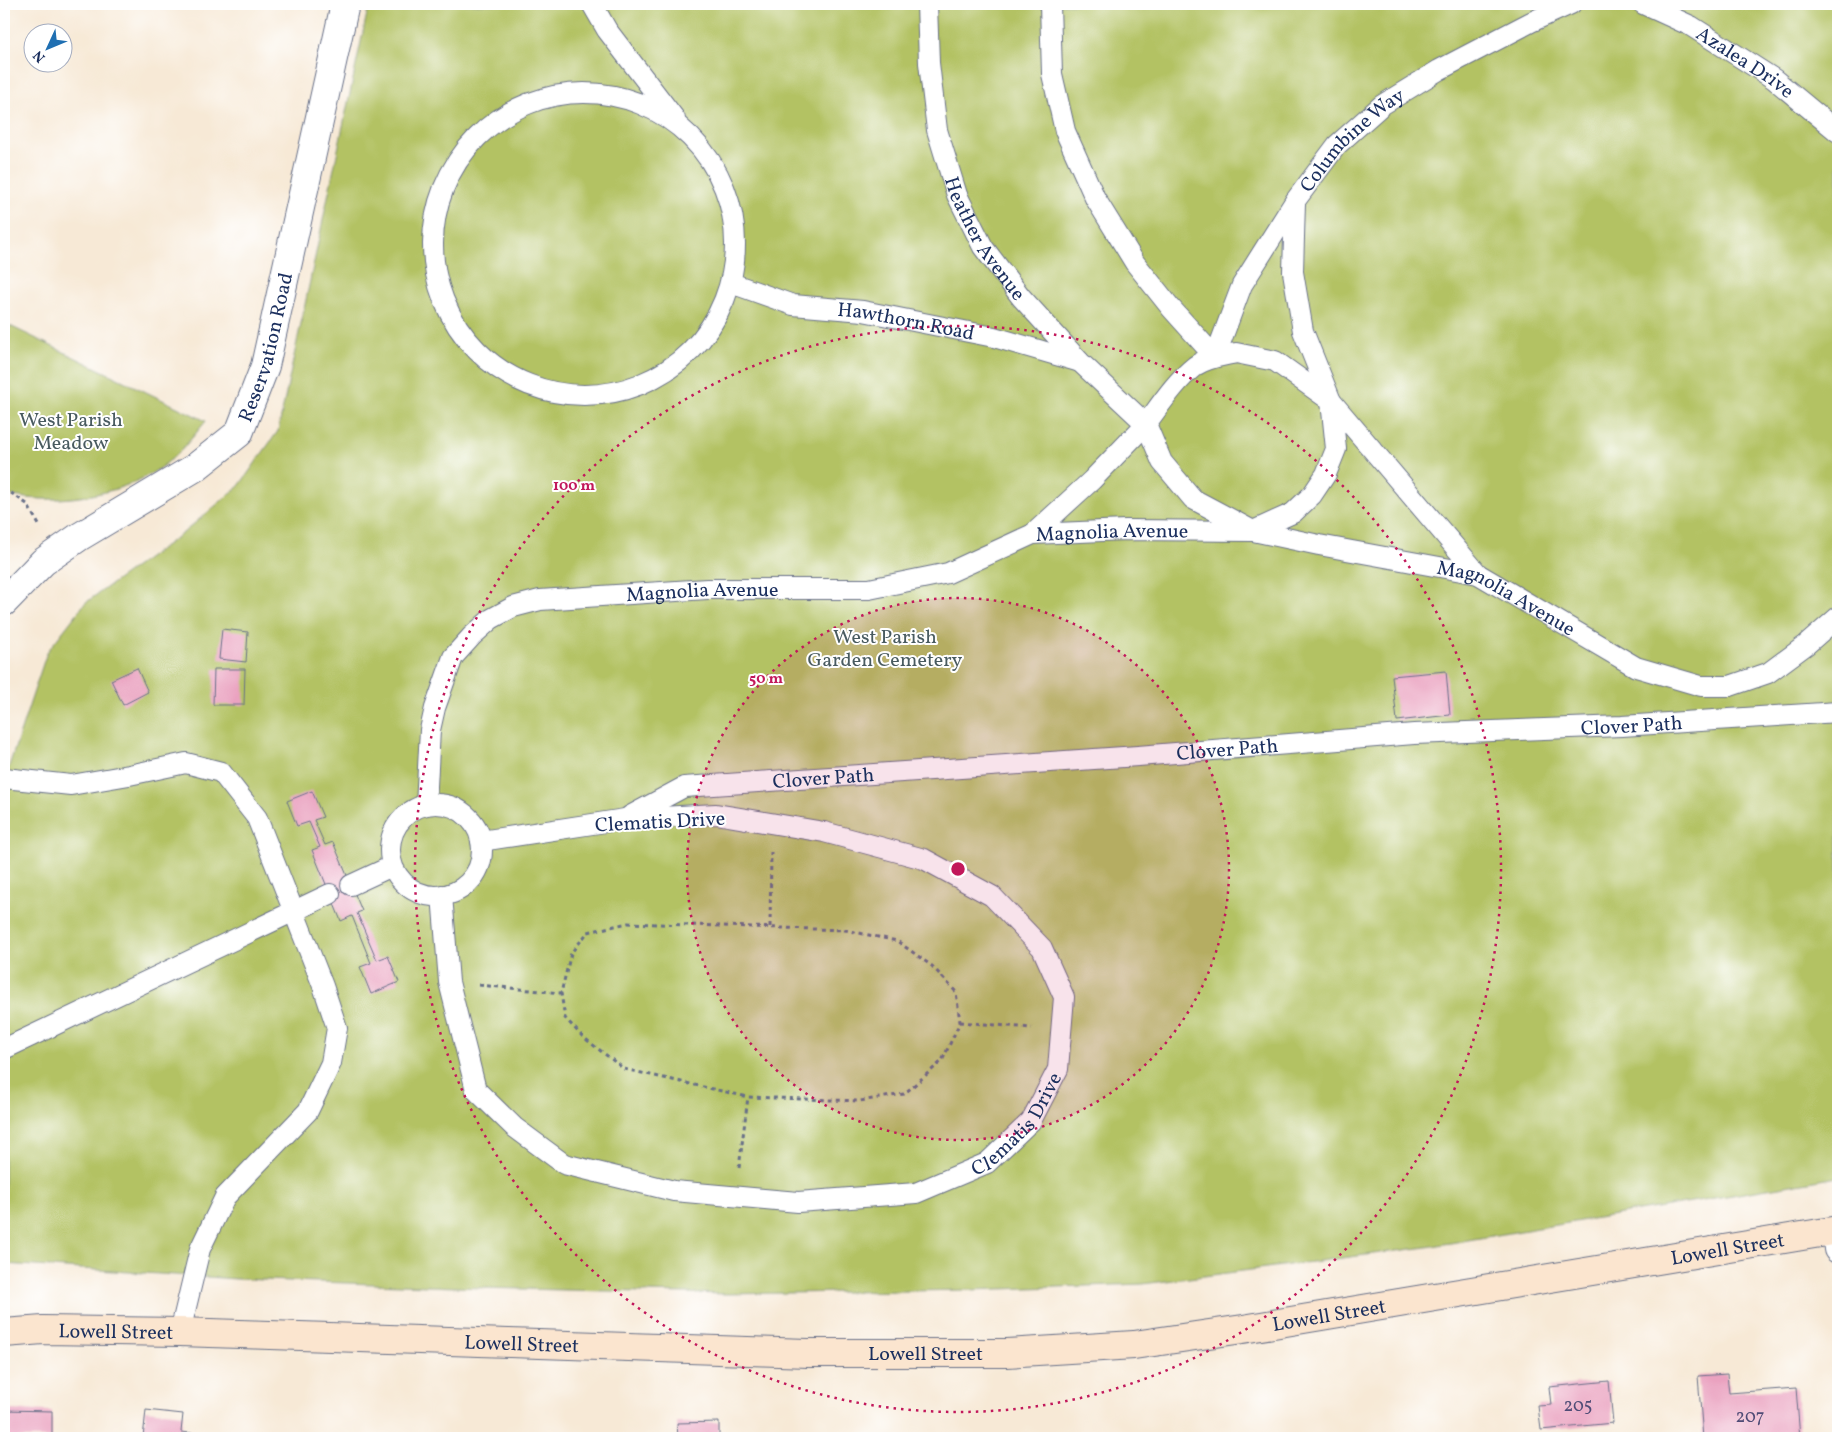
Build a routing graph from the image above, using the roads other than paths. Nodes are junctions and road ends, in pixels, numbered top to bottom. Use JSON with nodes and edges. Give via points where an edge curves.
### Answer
{"nodes":[{"id":1,"x":345,"y":4,"type":"edge"},
{"id":2,"x":592,"y":4,"type":"edge"},
{"id":3,"x":927,"y":4,"type":"edge"},
{"id":4,"x":1050,"y":4,"type":"edge"},
{"id":5,"x":1571,"y":4,"type":"edge"},
{"id":6,"x":1643,"y":4,"type":"edge"},
{"id":7,"x":681,"y":126,"type":"junction"},
{"id":8,"x":1838,"y":132,"type":"edge"},
{"id":9,"x":1295,"y":201,"type":"junction"},
{"id":10,"x":731,"y":284,"type":"junction"},
{"id":11,"x":1215,"y":357,"type":"junction"},
{"id":12,"x":1080,"y":362,"type":"junction"},
{"id":13,"x":1331,"y":402,"type":"junction"},
{"id":14,"x":1146,"y":424,"type":"junction"},
{"id":15,"x":1253,"y":531,"type":"junction"},
{"id":16,"x":1033,"y":534,"type":"junction"},
{"id":17,"x":1478,"y":574,"type":"junction"},
{"id":18,"x":4,"y":602,"type":"edge"},
{"id":19,"x":1838,"y":617,"type":"edge"},
{"id":20,"x":1838,"y":712,"type":"edge"},
{"id":21,"x":4,"y":778,"type":"edge"},
{"id":22,"x":426,"y":805,"type":"junction"},
{"id":23,"x":626,"y":819,"type":"junction"},
{"id":24,"x":481,"y":841,"type":"junction"},
{"id":25,"x":392,"y":866,"type":"junction"},
{"id":26,"x":351,"y":885,"type":"dead end"},
{"id":27,"x":330,"y":894,"type":"dead end"},
{"id":28,"x":442,"y":895,"type":"junction"},
{"id":29,"x":292,"y":912,"type":"junction"},
{"id":30,"x":4,"y":1049,"type":"edge"},
{"id":31,"x":1837,"y":1237,"type":"edge"},
{"id":32,"x":180,"y":1332,"type":"junction"},
{"id":33,"x":4,"y":1333,"type":"edge"}],
"edges":[{"from":1,"to":18,"type":"street","name":"Reservation Road","via":[[265,366],[239,433],[196,467],[55,553]]},
{"from":2,"to":7,"type":"lane","via":[[607,30]]},
{"from":3,"to":12,"type":"lane","name":"Heather Avenue","via":[[929,63],[938,130],[957,195],[983,247]]},
{"from":4,"to":11,"type":"lane","via":[[1052,74],[1065,131],[1095,198],[1135,263]]},
{"from":5,"to":9,"type":"lane","name":"Columbine Way","via":[[1439,70],[1382,105],[1337,145]]},
{"from":6,"to":8,"type":"lane","name":"Azalea Drive","via":[[1691,26],[1774,79]]},
{"from":7,"to":10,"type":"lane","via":[[701,146],[717,171],[732,206],[736,247]]},
{"from":7,"to":10,"type":"lane","via":[[639,101],[590,92],[542,97],[498,117],[462,151],[440,194],[431,242],[438,290],[461,334],[496,368],[540,390],[588,396],[636,388],[678,364],[712,328]]},
{"from":9,"to":11,"type":"lane","name":"Columbine Way","via":[[1242,285]]},
{"from":9,"to":13,"type":"lane","via":[[1293,272],[1303,331]]},
{"from":10,"to":12,"type":"lane","name":"Hawthorn Road","via":[[793,305],[863,311],[994,337]]},
{"from":11,"to":13,"type":"lane","via":[[1236,353],[1275,361]]},
{"from":11,"to":14,"type":"lane","via":[[1196,366],[1173,387]]},
{"from":12,"to":14,"type":"lane","name":"Heather Avenue"},
{"from":13,"to":15,"type":"lane","via":[[1336,449],[1326,474],[1312,495],[1293,513]]},
{"from":13,"to":17,"type":"lane"},
{"from":14,"to":15,"type":"lane","via":[[1162,462],[1194,499]]},
{"from":14,"to":16,"type":"lane"},
{"from":15,"to":16,"type":"lane","name":"Magnolia Avenue","via":[[1126,530]]},
{"from":15,"to":17,"type":"lane","name":"Magnolia Avenue"},
{"from":16,"to":22,"type":"lane","name":"Magnolia Avenue","via":[[948,573],[869,589],[707,589],[540,600],[513,607],[491,619],[453,657],[430,730]]},
{"from":17,"to":19,"type":"lane","name":"Magnolia Avenue","via":[[1636,667],[1701,686],[1730,686],[1768,672]]},
{"from":20,"to":23,"type":"lane","name":"Clover Path","via":[[1622,726],[1414,734],[684,787]]},
{"from":21,"to":29,"type":"lane","via":[[71,785],[186,763],[221,772],[257,818]]},
{"from":22,"to":24,"type":"lane","via":[[440,804],[467,816]]},
{"from":22,"to":25,"type":"lane","via":[[411,811],[392,835]]},
{"from":23,"to":24,"type":"lane","name":"Clematis Drive"},
{"from":23,"to":28,"type":"lane","name":"Clematis Drive","via":[[716,814],[824,832],[924,859],[992,896],[1042,948],[1064,997],[1058,1069],[1031,1121],[988,1162],[916,1193],[798,1202],[674,1191],[564,1164],[514,1127],[476,1090],[449,982]]},
{"from":24,"to":28,"type":"lane","via":[[477,870],[456,891]]},
{"from":25,"to":26,"type":"lane"},
{"from":25,"to":28,"type":"lane","via":[[412,889],[426,895]]},
{"from":27,"to":29,"type":"lane"},
{"from":29,"to":30,"type":"lane"},
{"from":29,"to":32,"type":"lane","via":[[337,1028],[332,1063],[308,1110],[225,1197],[200,1250]]},
{"from":31,"to":32,"type":"main road","name":"Lowell Street","via":[[1134,1345],[1006,1353],[808,1353]]},
{"from":32,"to":33,"type":"main road","name":"Lowell Street","via":[[44,1330]]}]}
